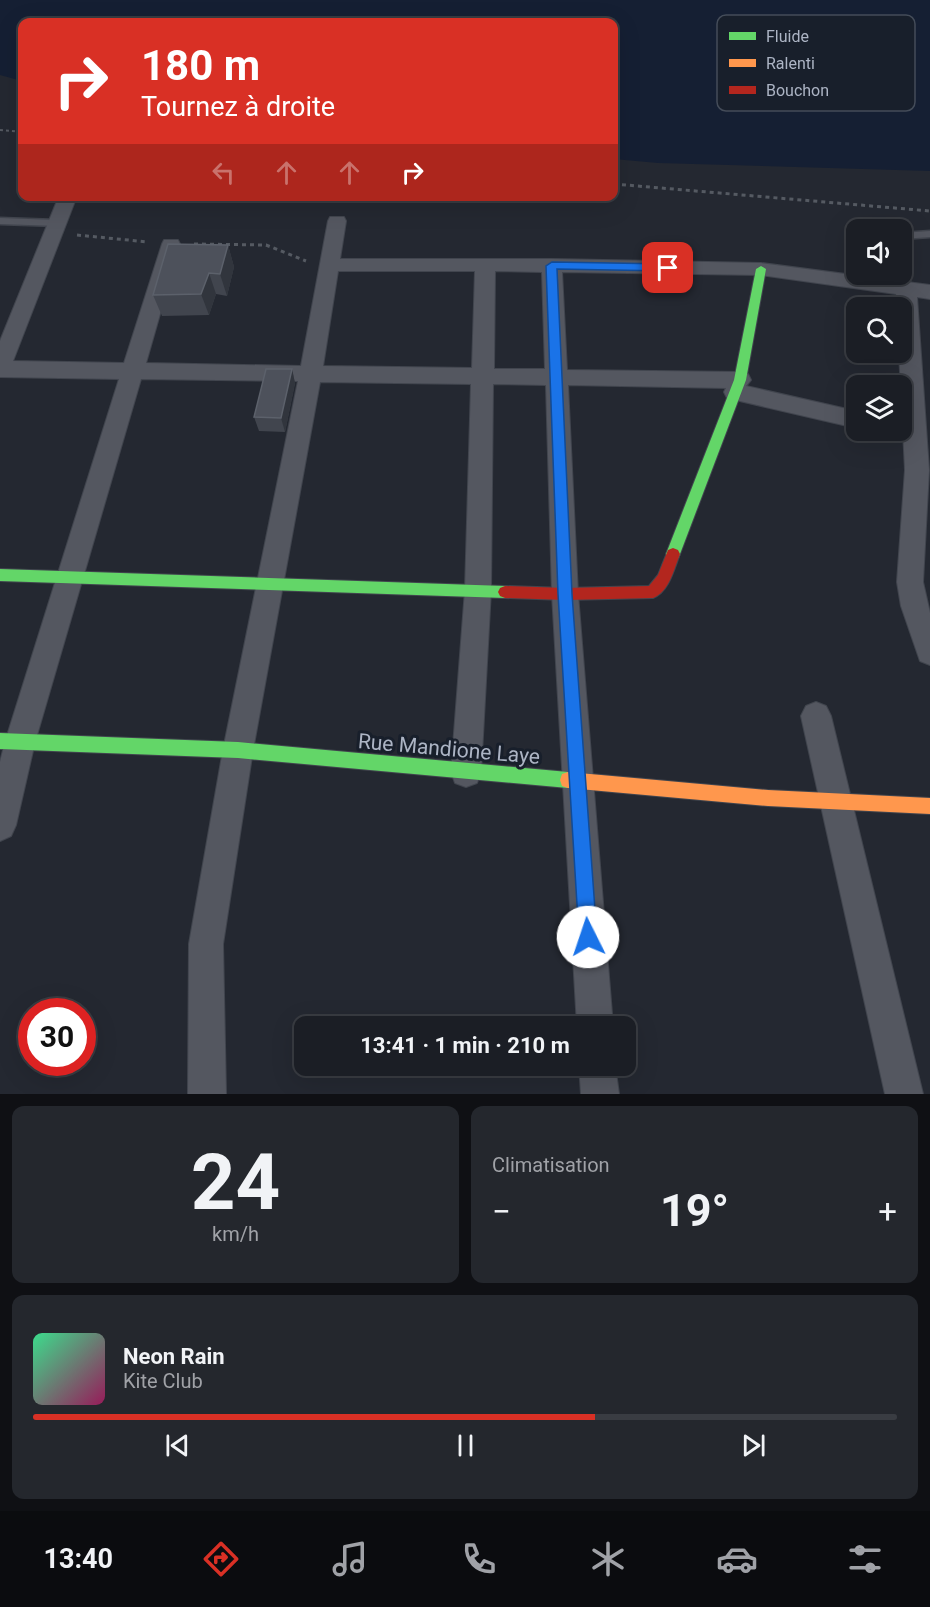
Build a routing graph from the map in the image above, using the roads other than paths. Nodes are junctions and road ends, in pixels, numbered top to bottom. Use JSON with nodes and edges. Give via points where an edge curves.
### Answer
{"nodes":[{"id":1,"x":66,"y":201,"type":"edge"},
{"id":2,"x":0,"y":221,"type":"edge"},
{"id":3,"x":337,"y":221,"type":"dead end"},
{"id":4,"x":57,"y":223,"type":"junction"},
{"id":5,"x":930,"y":234,"type":"edge"},
{"id":6,"x":912,"y":235,"type":"edge"},
{"id":7,"x":171,"y":244,"type":"edge"},
{"id":8,"x":331,"y":265,"type":"junction"},
{"id":9,"x":485,"y":265,"type":"junction"},
{"id":10,"x":552,"y":266,"type":"junction"},
{"id":11,"x":761,"y":269,"type":"junction"},
{"id":12,"x":846,"y":274,"type":"edge"},
{"id":13,"x":912,"y":282,"type":"edge"},
{"id":14,"x":905,"y":285,"type":"edge"},
{"id":15,"x":930,"y":292,"type":"edge"},
{"id":16,"x":0,"y":368,"type":"edge"},
{"id":17,"x":134,"y":370,"type":"junction"},
{"id":18,"x":311,"y":373,"type":"junction"},
{"id":19,"x":481,"y":376,"type":"junction"},
{"id":20,"x":557,"y":378,"type":"junction"},
{"id":21,"x":738,"y":386,"type":"junction"},
{"id":22,"x":921,"y":388,"type":"edge"},
{"id":23,"x":846,"y":415,"type":"edge"},
{"id":24,"x":912,"y":417,"type":"edge"},
{"id":25,"x":912,"y":441,"type":"edge"},
{"id":26,"x":923,"y":470,"type":"edge"},
{"id":27,"x":0,"y":575,"type":"edge"},
{"id":28,"x":70,"y":577,"type":"junction"},
{"id":29,"x":271,"y":583,"type":"junction"},
{"id":30,"x":478,"y":590,"type":"junction"},
{"id":31,"x":565,"y":594,"type":"junction"},
{"id":32,"x":930,"y":652,"type":"edge"},
{"id":33,"x":816,"y":716,"type":"dead end"},
{"id":34,"x":10,"y":742,"type":"edge"},
{"id":35,"x":238,"y":750,"type":"junction"},
{"id":36,"x":466,"y":772,"type":"junction"},
{"id":37,"x":576,"y":782,"type":"junction"},
{"id":38,"x":835,"y":800,"type":"junction"},
{"id":39,"x":930,"y":806,"type":"edge"},
{"id":40,"x":0,"y":825,"type":"edge"},
{"id":41,"x":594,"y":1016,"type":"edge"},
{"id":42,"x":598,"y":1076,"type":"edge"},
{"id":43,"x":207,"y":1094,"type":"edge"},
{"id":44,"x":600,"y":1094,"type":"edge"},
{"id":45,"x":904,"y":1094,"type":"edge"}],
"edges":[{"from":1,"to":4,"type":"street"},
{"from":2,"to":4,"type":"lane"},
{"from":3,"to":8,"type":"street"},
{"from":4,"to":16,"type":"street"},
{"from":5,"to":6,"type":"lane"},
{"from":7,"to":17,"type":"street"},
{"from":8,"to":9,"type":"street"},
{"from":8,"to":18,"type":"street"},
{"from":9,"to":10,"type":"street"},
{"from":9,"to":19,"type":"street"},
{"from":10,"to":11,"type":"street"},
{"from":10,"to":20,"type":"street"},
{"from":11,"to":12,"type":"street"},
{"from":11,"to":21,"type":"street"},
{"from":13,"to":15,"type":"street"},
{"from":14,"to":22,"type":"street"},
{"from":16,"to":17,"type":"street"},
{"from":17,"to":18,"type":"street"},
{"from":17,"to":28,"type":"street"},
{"from":18,"to":19,"type":"street"},
{"from":18,"to":29,"type":"street"},
{"from":19,"to":20,"type":"street"},
{"from":19,"to":30,"type":"street"},
{"from":20,"to":21,"type":"street"},
{"from":20,"to":31,"type":"street"},
{"from":21,"to":23,"type":"street"},
{"from":21,"to":31,"type":"street","via":[[664,578],[653,592]]},
{"from":22,"to":24,"type":"street"},
{"from":25,"to":26,"type":"street"},
{"from":26,"to":32,"type":"street","via":[[910,582]]},
{"from":27,"to":28,"type":"street"},
{"from":28,"to":29,"type":"street"},
{"from":28,"to":34,"type":"street"},
{"from":29,"to":30,"type":"street"},
{"from":29,"to":35,"type":"street"},
{"from":30,"to":31,"type":"street"},
{"from":30,"to":36,"type":"street"},
{"from":31,"to":37,"type":"street"},
{"from":33,"to":38,"type":"street"},
{"from":34,"to":35,"type":"street","name":"Rue Mandione Laye"},
{"from":34,"to":40,"type":"street"},
{"from":35,"to":36,"type":"street","name":"Rue Mandione Laye"},
{"from":35,"to":43,"type":"street","via":[[207,944]]},
{"from":36,"to":37,"type":"street","name":"Rue Mandione Laye"},
{"from":37,"to":38,"type":"street","name":"Rue Mandione Laye"},
{"from":37,"to":41,"type":"street"},
{"from":38,"to":39,"type":"street","name":"Rue Mandione Laye"},
{"from":38,"to":45,"type":"street"},
{"from":42,"to":44,"type":"street"}]}
